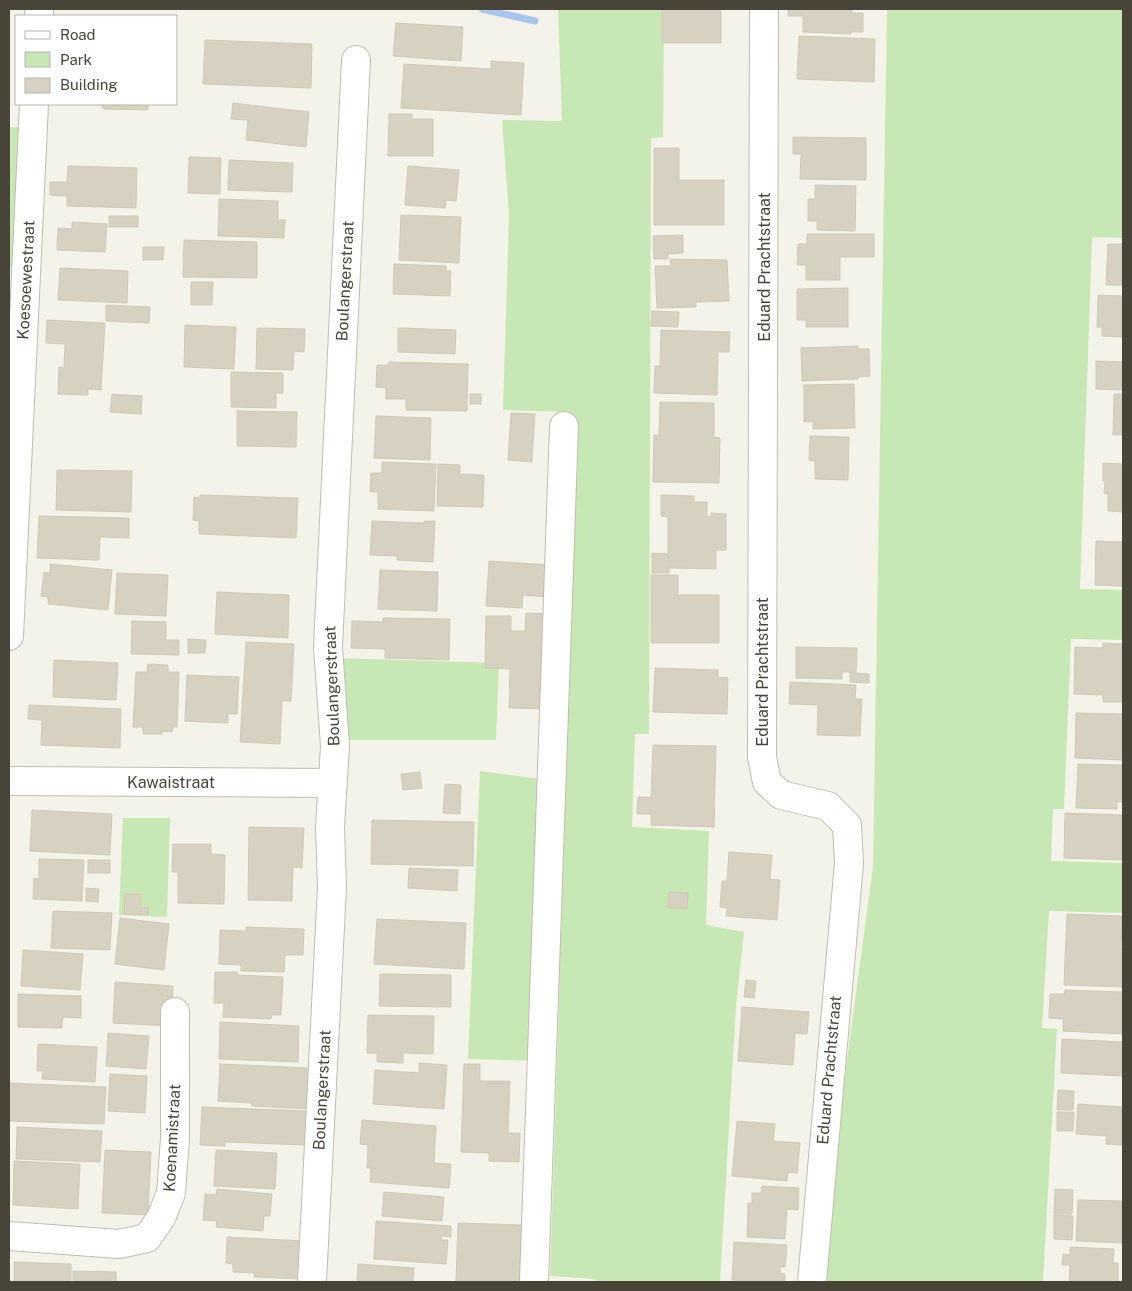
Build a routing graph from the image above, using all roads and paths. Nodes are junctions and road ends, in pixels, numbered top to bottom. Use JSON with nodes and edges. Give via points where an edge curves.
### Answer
{"nodes":[{"id":1,"x":764,"y":9,"type":"edge"},
{"id":2,"x":356,"y":60,"type":"dead end"},
{"id":3,"x":34,"y":105,"type":"edge"},
{"id":4,"x":564,"y":426,"type":"dead end"},
{"id":5,"x":9,"y":636,"type":"edge"},
{"id":6,"x":9,"y":781,"type":"edge"},
{"id":7,"x":332,"y":782,"type":"junction"},
{"id":8,"x":175,"y":1012,"type":"dead end"},
{"id":9,"x":9,"y":1236,"type":"edge"},
{"id":10,"x":312,"y":1282,"type":"edge"},
{"id":11,"x":534,"y":1282,"type":"edge"},
{"id":12,"x":812,"y":1282,"type":"edge"}],
"edges":[{"from":1,"to":12,"type":"street","name":"Eduard Prachtstraat","via":[[762,756],[767,782],[781,795],[828,806],[847,825],[849,863]]},
{"from":2,"to":7,"type":"street","name":"Boulangerstraat","via":[[328,647],[335,746]]},
{"from":3,"to":5,"type":"street","name":"Koesoewestraat"},
{"from":4,"to":11,"type":"street"},
{"from":6,"to":7,"type":"street","name":"Kawaistraat"},
{"from":7,"to":10,"type":"street","name":"Boulangerstraat","via":[[331,897]]},
{"from":8,"to":9,"type":"street","name":"Koenamistraat","via":[[175,1138],[171,1193],[161,1218],[147,1238],[119,1244]]}]}
